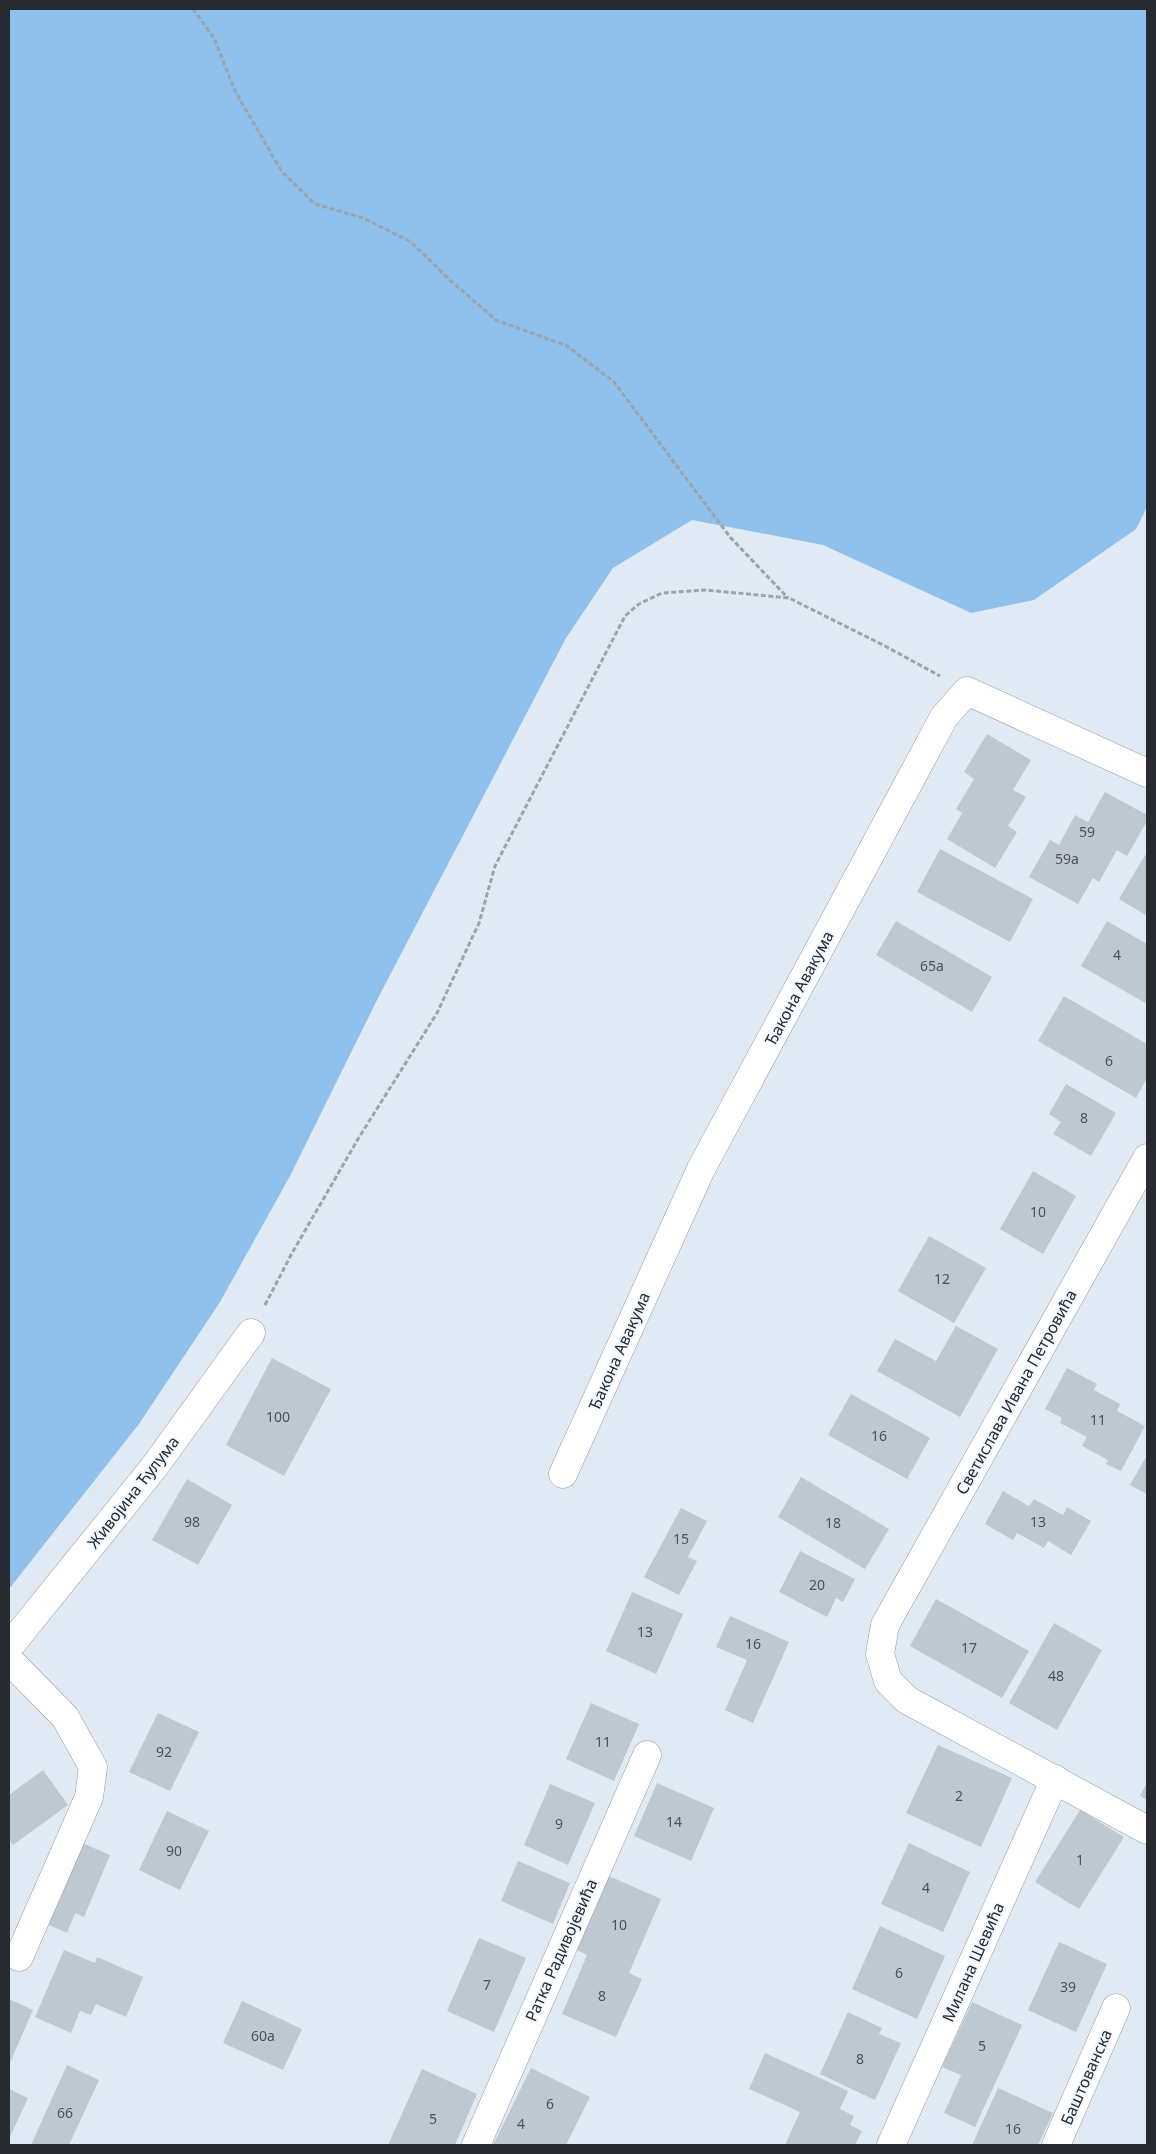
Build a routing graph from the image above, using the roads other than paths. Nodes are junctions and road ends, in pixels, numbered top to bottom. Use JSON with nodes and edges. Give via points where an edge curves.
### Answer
{"nodes":[{"id":1,"x":1147,"y":773,"type":"edge"},
{"id":2,"x":1147,"y":1158,"type":"edge"},
{"id":3,"x":251,"y":1333,"type":"road end"},
{"id":4,"x":563,"y":1474,"type":"dead end"},
{"id":5,"x":9,"y":1647,"type":"edge"},
{"id":6,"x":9,"y":1660,"type":"edge"},
{"id":7,"x":647,"y":1755,"type":"dead end"},
{"id":8,"x":1055,"y":1779,"type":"junction"},
{"id":9,"x":1147,"y":1830,"type":"edge"},
{"id":10,"x":19,"y":1956,"type":"dead end"},
{"id":11,"x":1116,"y":2008,"type":"dead end"},
{"id":12,"x":476,"y":2145,"type":"edge"},
{"id":13,"x":891,"y":2145,"type":"edge"},
{"id":14,"x":1056,"y":2145,"type":"edge"}],
"edges":[{"from":1,"to":4,"type":"street","name":"Ђакона Авакума","via":[[967,691],[944,717],[701,1169]]},
{"from":2,"to":8,"type":"street","name":"Светислава Ивана Петровића","via":[[885,1626],[880,1654],[888,1681],[908,1700]]},
{"from":3,"to":5,"type":"street","name":"Живојина Ћулума","via":[[155,1466]]},
{"from":6,"to":10,"type":"street","via":[[65,1717],[93,1767],[90,1796]]},
{"from":7,"to":12,"type":"street","name":"Ратка Радивојевића"},
{"from":8,"to":9,"type":"street","name":"Светислава Ивана Петровића"},
{"from":8,"to":13,"type":"street","name":"Милана Шевића"},
{"from":11,"to":14,"type":"street","name":"Баштованска"}]}
